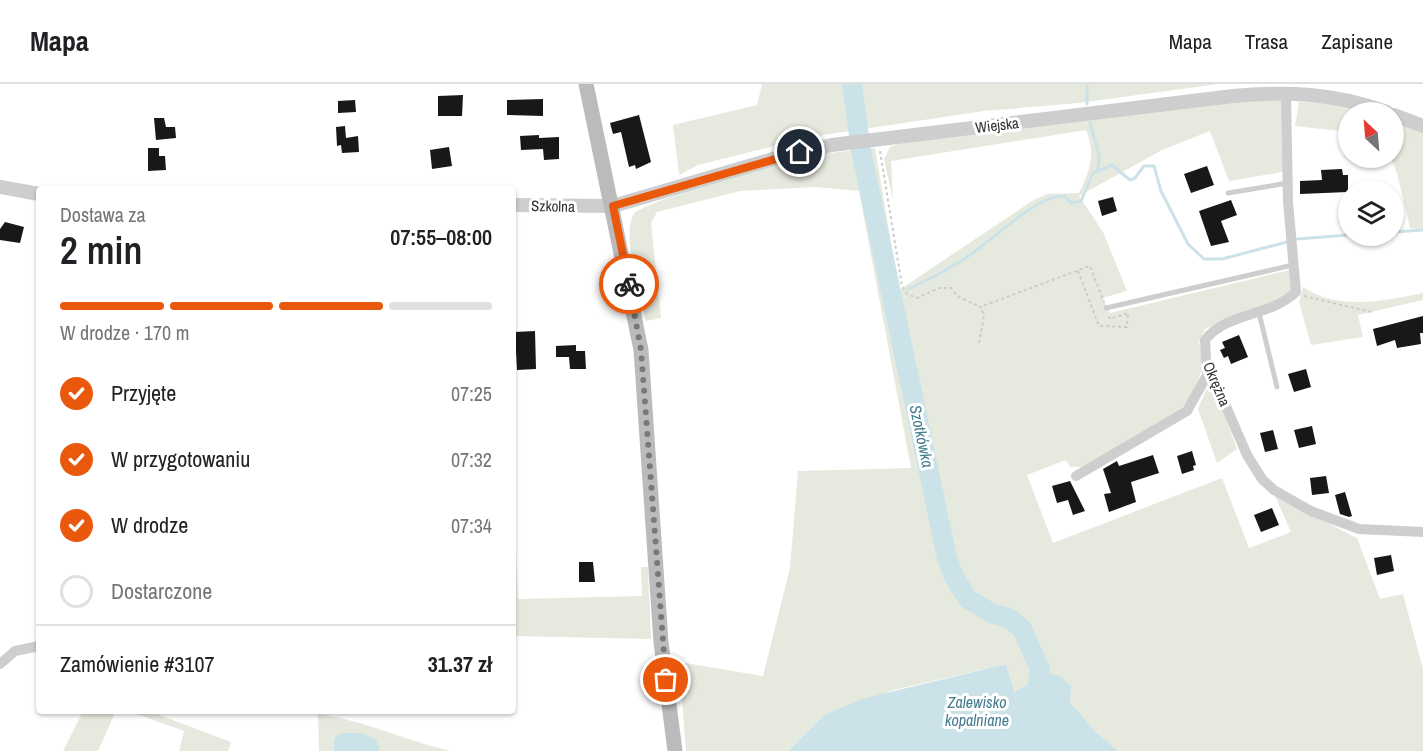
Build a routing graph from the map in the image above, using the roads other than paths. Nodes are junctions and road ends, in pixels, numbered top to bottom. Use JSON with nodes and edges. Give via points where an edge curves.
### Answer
{"nodes":[{"id":1,"x":586,"y":84,"type":"edge"},
{"id":2,"x":1286,"y":93,"type":"junction"},
{"id":3,"x":1353,"y":102,"type":"edge"},
{"id":4,"x":1404,"y":119,"type":"edge"},
{"id":5,"x":1423,"y":126,"type":"edge"},
{"id":6,"x":1288,"y":183,"type":"junction"},
{"id":7,"x":0,"y":187,"type":"edge"},
{"id":8,"x":36,"y":193,"type":"edge"},
{"id":9,"x":1228,"y":193,"type":"dead end"},
{"id":10,"x":516,"y":205,"type":"edge"},
{"id":11,"x":613,"y":206,"type":"junction"},
{"id":12,"x":1295,"y":264,"type":"junction"},
{"id":13,"x":1106,"y":308,"type":"road end"},
{"id":14,"x":1259,"y":313,"type":"junction"},
{"id":15,"x":1210,"y":370,"type":"junction"},
{"id":16,"x":1277,"y":387,"type":"dead end"},
{"id":17,"x":1076,"y":476,"type":"dead end"},
{"id":18,"x":1423,"y":532,"type":"edge"},
{"id":19,"x":36,"y":647,"type":"edge"},
{"id":20,"x":0,"y":663,"type":"edge"},
{"id":21,"x":675,"y":751,"type":"edge"}],
"edges":[{"from":1,"to":11,"type":"main road"},
{"from":2,"to":3,"type":"street","name":"Wiejska","via":[[1333,96]]},
{"from":2,"to":6,"type":"street"},
{"from":2,"to":11,"type":"street","name":"Wiejska","via":[[1233,96],[848,143],[783,156]]},
{"from":4,"to":5,"type":"street"},
{"from":6,"to":9,"type":"lane"},
{"from":6,"to":12,"type":"street"},
{"from":7,"to":8,"type":"street"},
{"from":10,"to":11,"type":"street","name":"Szkolna"},
{"from":11,"to":21,"type":"main road","via":[[641,350],[661,642]]},
{"from":12,"to":13,"type":"lane"},
{"from":12,"to":14,"type":"street","name":"Okrężna","via":[[1296,292]]},
{"from":14,"to":15,"type":"street","name":"Okrężna","via":[[1212,331],[1205,340],[1204,351]]},
{"from":14,"to":16,"type":"lane"},
{"from":15,"to":17,"type":"street","via":[[1187,411]]},
{"from":15,"to":18,"type":"street","name":"Okrężna","via":[[1253,466],[1274,490],[1311,511],[1359,529]]},
{"from":19,"to":20,"type":"street","via":[[15,651]]}]}
